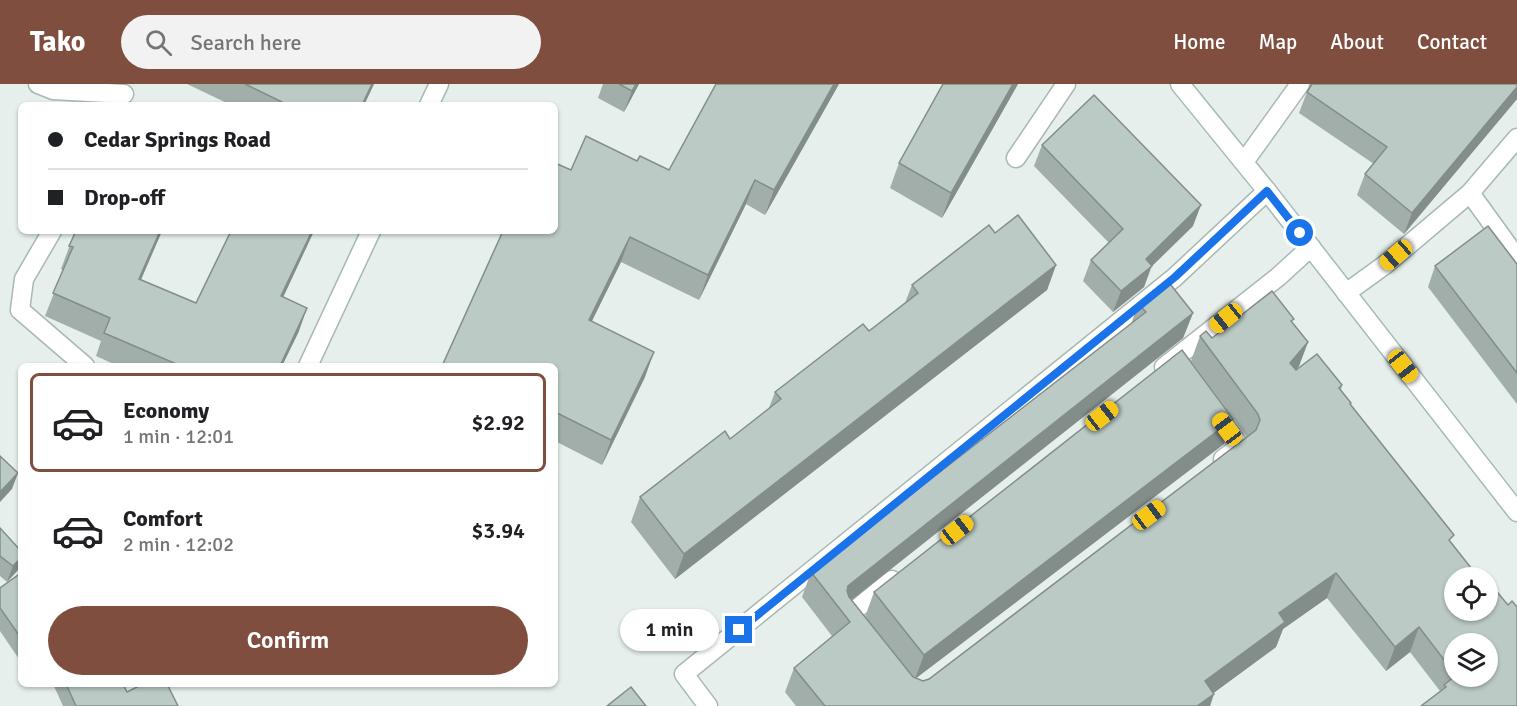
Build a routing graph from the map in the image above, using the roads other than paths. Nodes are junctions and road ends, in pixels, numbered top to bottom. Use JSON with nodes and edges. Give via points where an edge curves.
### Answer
{"nodes":[{"id":1,"x":38,"y":84,"type":"edge"},
{"id":2,"x":439,"y":84,"type":"edge"},
{"id":3,"x":1066,"y":84,"type":"edge"},
{"id":4,"x":1180,"y":84,"type":"edge"},
{"id":5,"x":1300,"y":84,"type":"edge"},
{"id":6,"x":124,"y":94,"type":"edge"},
{"id":7,"x":430,"y":102,"type":"edge"},
{"id":8,"x":1517,"y":138,"type":"edge"},
{"id":9,"x":1016,"y":158,"type":"dead end"},
{"id":10,"x":1244,"y":162,"type":"junction"},
{"id":11,"x":1267,"y":191,"type":"junction"},
{"id":12,"x":1470,"y":193,"type":"junction"},
{"id":13,"x":50,"y":234,"type":"edge"},
{"id":14,"x":370,"y":234,"type":"edge"},
{"id":15,"x":1311,"y":247,"type":"junction"},
{"id":16,"x":1517,"y":258,"type":"edge"},
{"id":17,"x":1346,"y":293,"type":"junction"},
{"id":18,"x":1175,"y":359,"type":"junction"},
{"id":19,"x":82,"y":363,"type":"edge"},
{"id":20,"x":309,"y":363,"type":"edge"},
{"id":21,"x":1188,"y":377,"type":"edge"},
{"id":22,"x":1147,"y":381,"type":"edge"},
{"id":23,"x":1201,"y":394,"type":"edge"},
{"id":24,"x":1212,"y":467,"type":"edge"},
{"id":25,"x":1517,"y":512,"type":"edge"},
{"id":26,"x":904,"y":571,"type":"edge"},
{"id":27,"x":870,"y":642,"type":"edge"},
{"id":28,"x":708,"y":706,"type":"edge"}],
"edges":[{"from":1,"to":6,"type":"main road","via":[[53,90]]},
{"from":2,"to":7,"type":"main road"},
{"from":3,"to":9,"type":"main road"},
{"from":4,"to":10,"type":"main road"},
{"from":5,"to":10,"type":"main road"},
{"from":8,"to":12,"type":"main road"},
{"from":10,"to":11,"type":"main road"},
{"from":11,"to":15,"type":"main road"},
{"from":11,"to":28,"type":"main road","via":[[1175,277],[684,674]]},
{"from":12,"to":16,"type":"main road"},
{"from":12,"to":17,"type":"main road"},
{"from":13,"to":19,"type":"main road","via":[[24,279],[20,310]]},
{"from":14,"to":20,"type":"main road"},
{"from":15,"to":17,"type":"main road"},
{"from":15,"to":18,"type":"main road"},
{"from":17,"to":25,"type":"main road"},
{"from":18,"to":21,"type":"main road"},
{"from":18,"to":22,"type":"main road"},
{"from":23,"to":24,"type":"main road","via":[[1240,446]]},
{"from":26,"to":27,"type":"main road","via":[[849,615]]}]}
